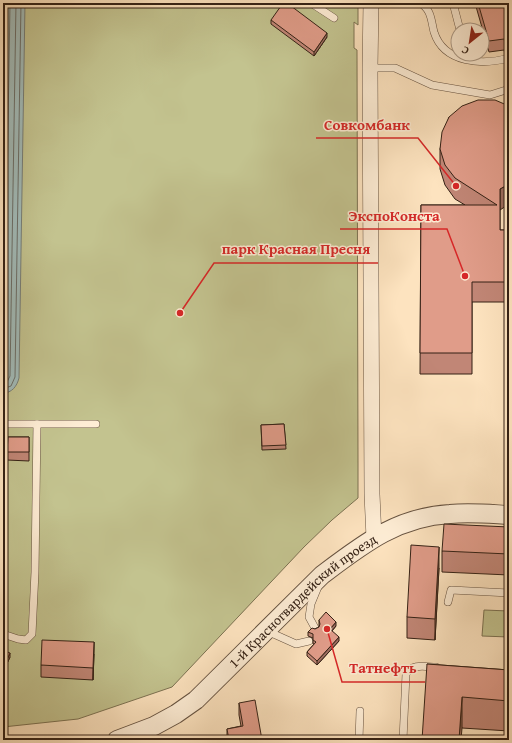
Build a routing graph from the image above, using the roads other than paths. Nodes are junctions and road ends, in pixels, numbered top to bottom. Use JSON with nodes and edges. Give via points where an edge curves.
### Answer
{"nodes":[{"id":1,"x":311,"y":3,"type":"edge"},
{"id":2,"x":370,"y":3,"type":"edge"},
{"id":3,"x":420,"y":3,"type":"edge"},
{"id":4,"x":453,"y":3,"type":"edge"},
{"id":5,"x":334,"y":18,"type":"dead end"},
{"id":6,"x":458,"y":22,"type":"edge"},
{"id":7,"x":450,"y":52,"type":"edge"},
{"id":8,"x":509,"y":58,"type":"edge"},
{"id":9,"x":490,"y":60,"type":"edge"},
{"id":10,"x":370,"y":68,"type":"junction"},
{"id":11,"x":509,"y":89,"type":"edge"},
{"id":12,"x":3,"y":424,"type":"edge"},
{"id":13,"x":37,"y":424,"type":"junction"},
{"id":14,"x":96,"y":424,"type":"dead end"},
{"id":15,"x":509,"y":515,"type":"edge"},
{"id":16,"x":374,"y":538,"type":"junction"},
{"id":17,"x":322,"y":575,"type":"junction"},
{"id":18,"x":509,"y":593,"type":"edge"},
{"id":19,"x":448,"y":602,"type":"dead end"},
{"id":20,"x":315,"y":628,"type":"edge"},
{"id":21,"x":267,"y":631,"type":"junction"},
{"id":22,"x":3,"y":634,"type":"edge"},
{"id":23,"x":309,"y":641,"type":"dead end"},
{"id":24,"x":442,"y":668,"type":"edge"},
{"id":25,"x":360,"y":711,"type":"dead end"},
{"id":26,"x":117,"y":740,"type":"edge"},
{"id":27,"x":359,"y":740,"type":"edge"},
{"id":28,"x":403,"y":740,"type":"edge"}],
"edges":[{"from":1,"to":5,"type":"lane"},
{"from":2,"to":10,"type":"street"},
{"from":3,"to":7,"type":"lane","via":[[429,12],[439,43]]},
{"from":4,"to":6,"type":"lane"},
{"from":8,"to":9,"type":"lane"},
{"from":10,"to":11,"type":"lane","via":[[395,68],[432,85],[490,95]]},
{"from":10,"to":16,"type":"street"},
{"from":12,"to":13,"type":"lane"},
{"from":13,"to":14,"type":"lane"},
{"from":13,"to":22,"type":"lane","via":[[36,572],[32,634],[26,640]]},
{"from":15,"to":16,"type":"street","name":"1-й Красногвардейский проезд","via":[[451,513],[433,516],[407,522]]},
{"from":16,"to":17,"type":"street","name":"1-й Красногвардейский проезд"},
{"from":17,"to":20,"type":"lane","via":[[308,617]]},
{"from":17,"to":21,"type":"street","name":"1-й Красногвардейский проезд"},
{"from":18,"to":19,"type":"lane","via":[[450,590]]},
{"from":21,"to":23,"type":"lane","via":[[296,644]]},
{"from":21,"to":26,"type":"street","name":"1-й Красногвардейский проезд","via":[[196,700],[154,726]]},
{"from":24,"to":28,"type":"lane","via":[[415,666],[407,672]]},
{"from":25,"to":27,"type":"lane"}]}
